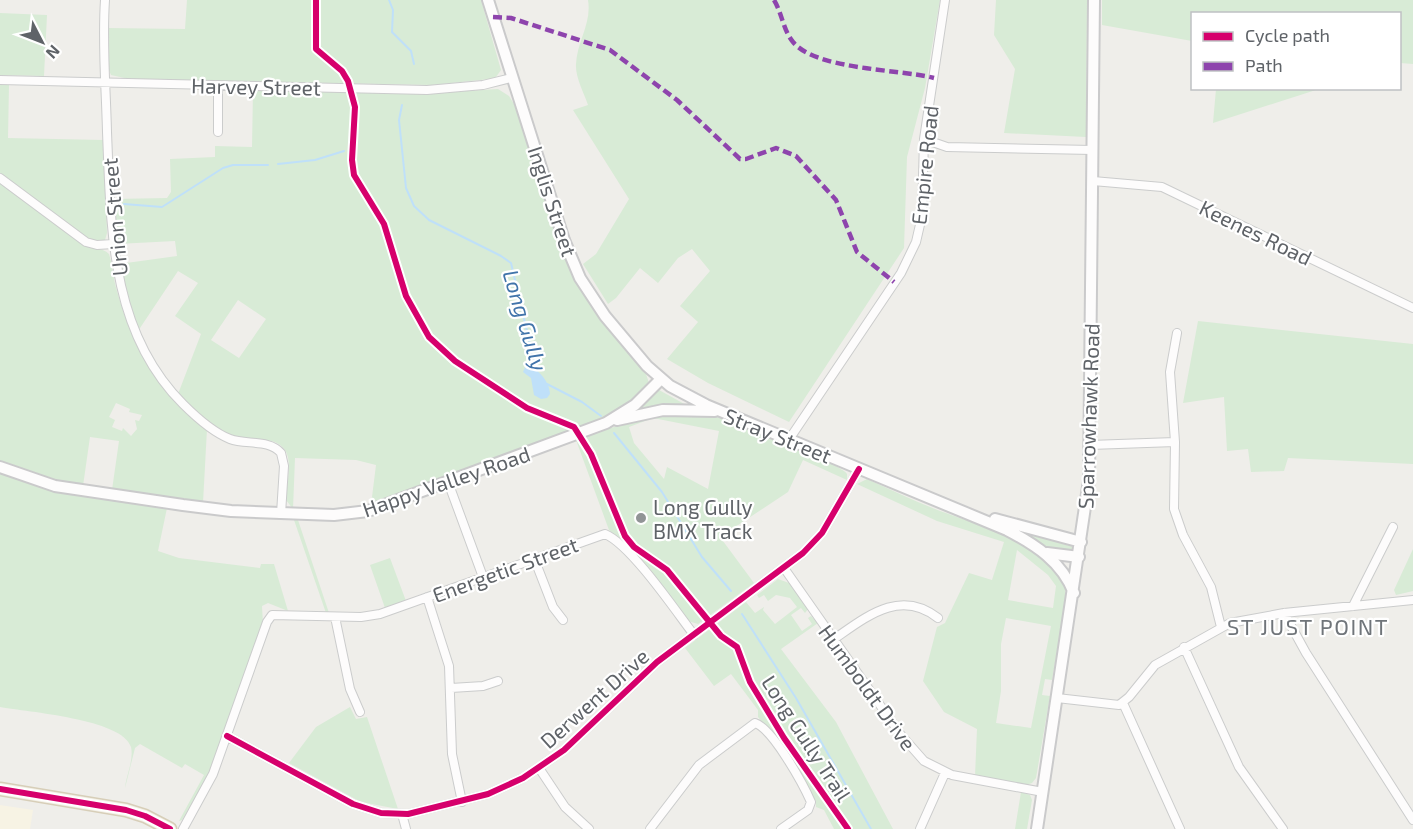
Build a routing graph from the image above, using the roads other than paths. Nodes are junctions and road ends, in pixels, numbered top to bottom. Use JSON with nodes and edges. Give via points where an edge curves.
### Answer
{"nodes":[{"id":1,"x":105,"y":0,"type":"edge"},
{"id":2,"x":488,"y":0,"type":"edge"},
{"id":3,"x":945,"y":0,"type":"edge"},
{"id":4,"x":1094,"y":0,"type":"edge"},
{"id":5,"x":511,"y":78,"type":"junction"},
{"id":6,"x":0,"y":80,"type":"edge"},
{"id":7,"x":105,"y":82,"type":"junction"},
{"id":8,"x":218,"y":85,"type":"junction"},
{"id":9,"x":218,"y":132,"type":"dead end"},
{"id":10,"x":924,"y":139,"type":"junction"},
{"id":11,"x":1093,"y":150,"type":"junction"},
{"id":12,"x":0,"y":178,"type":"edge"},
{"id":13,"x":1093,"y":181,"type":"junction"},
{"id":14,"x":113,"y":244,"type":"junction"},
{"id":15,"x":1413,"y":308,"type":"edge"},
{"id":16,"x":1177,"y":333,"type":"dead end"},
{"id":17,"x":661,"y":379,"type":"junction"},
{"id":18,"x":722,"y":412,"type":"junction"},
{"id":19,"x":606,"y":423,"type":"junction"},
{"id":20,"x":790,"y":438,"type":"junction"},
{"id":21,"x":1175,"y":442,"type":"junction"},
{"id":22,"x":1090,"y":445,"type":"junction"},
{"id":23,"x":0,"y":467,"type":"edge"},
{"id":24,"x":860,"y":469,"type":"junction"},
{"id":25,"x":448,"y":482,"type":"junction"},
{"id":26,"x":965,"y":512,"type":"junction"},
{"id":27,"x":281,"y":514,"type":"junction"},
{"id":28,"x":1393,"y":526,"type":"dead end"},
{"id":29,"x":1081,"y":543,"type":"junction"},
{"id":30,"x":1044,"y":553,"type":"junction"},
{"id":31,"x":1079,"y":557,"type":"junction"},
{"id":32,"x":534,"y":558,"type":"junction"},
{"id":33,"x":784,"y":568,"type":"junction"},
{"id":34,"x":483,"y":577,"type":"junction"},
{"id":35,"x":1074,"y":593,"type":"junction"},
{"id":36,"x":427,"y":597,"type":"junction"},
{"id":37,"x":1413,"y":600,"type":"edge"},
{"id":38,"x":1353,"y":606,"type":"junction"},
{"id":39,"x":1284,"y":613,"type":"junction"},
{"id":40,"x":335,"y":617,"type":"junction"},
{"id":41,"x":938,"y":618,"type":"dead end"},
{"id":42,"x":563,"y":621,"type":"dead end"},
{"id":43,"x":1221,"y":627,"type":"junction"},
{"id":44,"x":693,"y":635,"type":"junction"},
{"id":45,"x":834,"y":639,"type":"junction"},
{"id":46,"x":1184,"y":646,"type":"junction"},
{"id":47,"x":498,"y":681,"type":"dead end"},
{"id":48,"x":451,"y":688,"type":"junction"},
{"id":49,"x":1058,"y":698,"type":"junction"},
{"id":50,"x":1123,"y":703,"type":"junction"},
{"id":51,"x":360,"y":712,"type":"dead end"},
{"id":52,"x":227,"y":736,"type":"junction"},
{"id":53,"x":538,"y":768,"type":"junction"},
{"id":54,"x":945,"y":773,"type":"junction"},
{"id":55,"x":0,"y":789,"type":"edge"},
{"id":56,"x":1043,"y":792,"type":"junction"},
{"id":57,"x":462,"y":802,"type":"junction"},
{"id":58,"x":402,"y":814,"type":"junction"},
{"id":59,"x":1413,"y":820,"type":"edge"},
{"id":60,"x":587,"y":828,"type":"edge"},
{"id":61,"x":170,"y":829,"type":"edge"},
{"id":62,"x":183,"y":829,"type":"edge"},
{"id":63,"x":406,"y":829,"type":"edge"},
{"id":64,"x":650,"y":829,"type":"edge"},
{"id":65,"x":781,"y":829,"type":"edge"},
{"id":66,"x":920,"y":829,"type":"edge"},
{"id":67,"x":1037,"y":829,"type":"edge"},
{"id":68,"x":1180,"y":829,"type":"edge"},
{"id":69,"x":1283,"y":829,"type":"edge"}],
"edges":[{"from":1,"to":7,"type":"street","name":"Union Street"},
{"from":2,"to":5,"type":"street","name":"Inglis Street"},
{"from":3,"to":10,"type":"street","name":"Empire Road"},
{"from":4,"to":11,"type":"street","name":"Sparrowhawk Road"},
{"from":5,"to":8,"type":"street","name":"Harvey Street","via":[[427,90]]},
{"from":5,"to":17,"type":"street","name":"Inglis Street","via":[[580,278],[615,329]]},
{"from":6,"to":7,"type":"street","name":"Harvey Street"},
{"from":7,"to":8,"type":"street","name":"Harvey Street"},
{"from":7,"to":14,"type":"street","name":"Union Street"},
{"from":8,"to":9,"type":"street"},
{"from":10,"to":11,"type":"street","via":[[947,147]]},
{"from":10,"to":20,"type":"street","name":"Empire Road","via":[[922,216],[916,242],[901,273]]},
{"from":11,"to":13,"type":"street","name":"Sparrowhawk Road"},
{"from":12,"to":14,"type":"street","via":[[86,242]]},
{"from":13,"to":15,"type":"street","name":"Keenes Road","via":[[1162,187]]},
{"from":13,"to":22,"type":"street","name":"Sparrowhawk Road"},
{"from":14,"to":27,"type":"street","name":"Union Street","via":[[120,286],[134,331],[165,384],[220,434],[274,446],[284,459]]},
{"from":16,"to":21,"type":"street","via":[[1170,372]]},
{"from":17,"to":18,"type":"street","name":"Stray Street"},
{"from":17,"to":19,"type":"street","name":"Happy Valley Road","via":[[634,405]]},
{"from":18,"to":19,"type":"street","via":[[663,410]]},
{"from":18,"to":20,"type":"street","name":"Stray Street"},
{"from":19,"to":25,"type":"street","name":"Happy Valley Road"},
{"from":20,"to":24,"type":"street","name":"Stray Street"},
{"from":21,"to":22,"type":"street"},
{"from":21,"to":43,"type":"street","via":[[1176,516],[1211,587]]},
{"from":22,"to":29,"type":"street","name":"Sparrowhawk Road"},
{"from":23,"to":27,"type":"street","name":"Happy Valley Road","via":[[55,486],[231,511]]},
{"from":24,"to":26,"type":"street","name":"Stray Street"},
{"from":24,"to":33,"type":"street","name":"Derwent Drive","via":[[822,533]]},
{"from":25,"to":27,"type":"street","name":"Happy Valley Road","via":[[358,513]]},
{"from":25,"to":34,"type":"street"},
{"from":26,"to":29,"type":"street","name":"Stray Street"},
{"from":26,"to":30,"type":"street","name":"Stray Street","via":[[1007,530]]},
{"from":28,"to":38,"type":"street"},
{"from":29,"to":31,"type":"street","name":"Sparrowhawk Road"},
{"from":30,"to":31,"type":"street"},
{"from":30,"to":35,"type":"street","name":"Stray Street","via":[[1063,572]]},
{"from":31,"to":35,"type":"street","name":"Sparrowhawk Road"},
{"from":32,"to":34,"type":"street","name":"Energetic Street"},
{"from":32,"to":42,"type":"street","via":[[553,607]]},
{"from":32,"to":44,"type":"street","name":"Energetic Street","via":[[598,534],[607,535],[650,577]]},
{"from":33,"to":44,"type":"street","name":"Derwent Drive"},
{"from":33,"to":45,"type":"street","name":"Humboldt Drive"},
{"from":34,"to":36,"type":"street","name":"Energetic Street"},
{"from":35,"to":49,"type":"street","name":"Sparrowhawk Road"},
{"from":36,"to":40,"type":"street","name":"Energetic Street","via":[[380,614]]},
{"from":36,"to":48,"type":"street","via":[[446,653]]},
{"from":37,"to":38,"type":"street"},
{"from":38,"to":39,"type":"street"},
{"from":39,"to":43,"type":"street"},
{"from":39,"to":59,"type":"street"},
{"from":40,"to":51,"type":"street","via":[[350,689]]},
{"from":40,"to":52,"type":"street","name":"Energetic Street","via":[[270,612]]},
{"from":41,"to":45,"type":"street","via":[[918,607],[895,605],[872,614]]},
{"from":43,"to":46,"type":"street"},
{"from":44,"to":53,"type":"street","name":"Derwent Drive","via":[[645,671],[573,742]]},
{"from":45,"to":54,"type":"street","name":"Humboldt Drive","via":[[911,749]]},
{"from":46,"to":50,"type":"street","via":[[1148,671]]},
{"from":46,"to":69,"type":"street","via":[[1239,767]]},
{"from":47,"to":48,"type":"street"},
{"from":48,"to":57,"type":"street","via":[[452,754]]},
{"from":49,"to":50,"type":"street","via":[[1108,705]]},
{"from":49,"to":56,"type":"street","name":"Sparrowhawk Road"},
{"from":50,"to":68,"type":"street"},
{"from":52,"to":58,"type":"street","name":"Derwent Drive","via":[[353,804],[381,813]]},
{"from":52,"to":62,"type":"street","name":"Energetic Street","via":[[211,779]]},
{"from":53,"to":57,"type":"street","name":"Derwent Drive","via":[[488,794]]},
{"from":53,"to":60,"type":"street","via":[[565,807]]},
{"from":54,"to":56,"type":"street","name":"Humboldt Drive"},
{"from":54,"to":66,"type":"street"},
{"from":55,"to":61,"type":"main road","via":[[133,811]]},
{"from":56,"to":67,"type":"street","name":"Sparrowhawk Road"},
{"from":57,"to":58,"type":"street","name":"Derwent Drive"},
{"from":58,"to":63,"type":"street"},
{"from":64,"to":65,"type":"street","via":[[699,765],[758,724],[810,800],[811,806]]}]}
